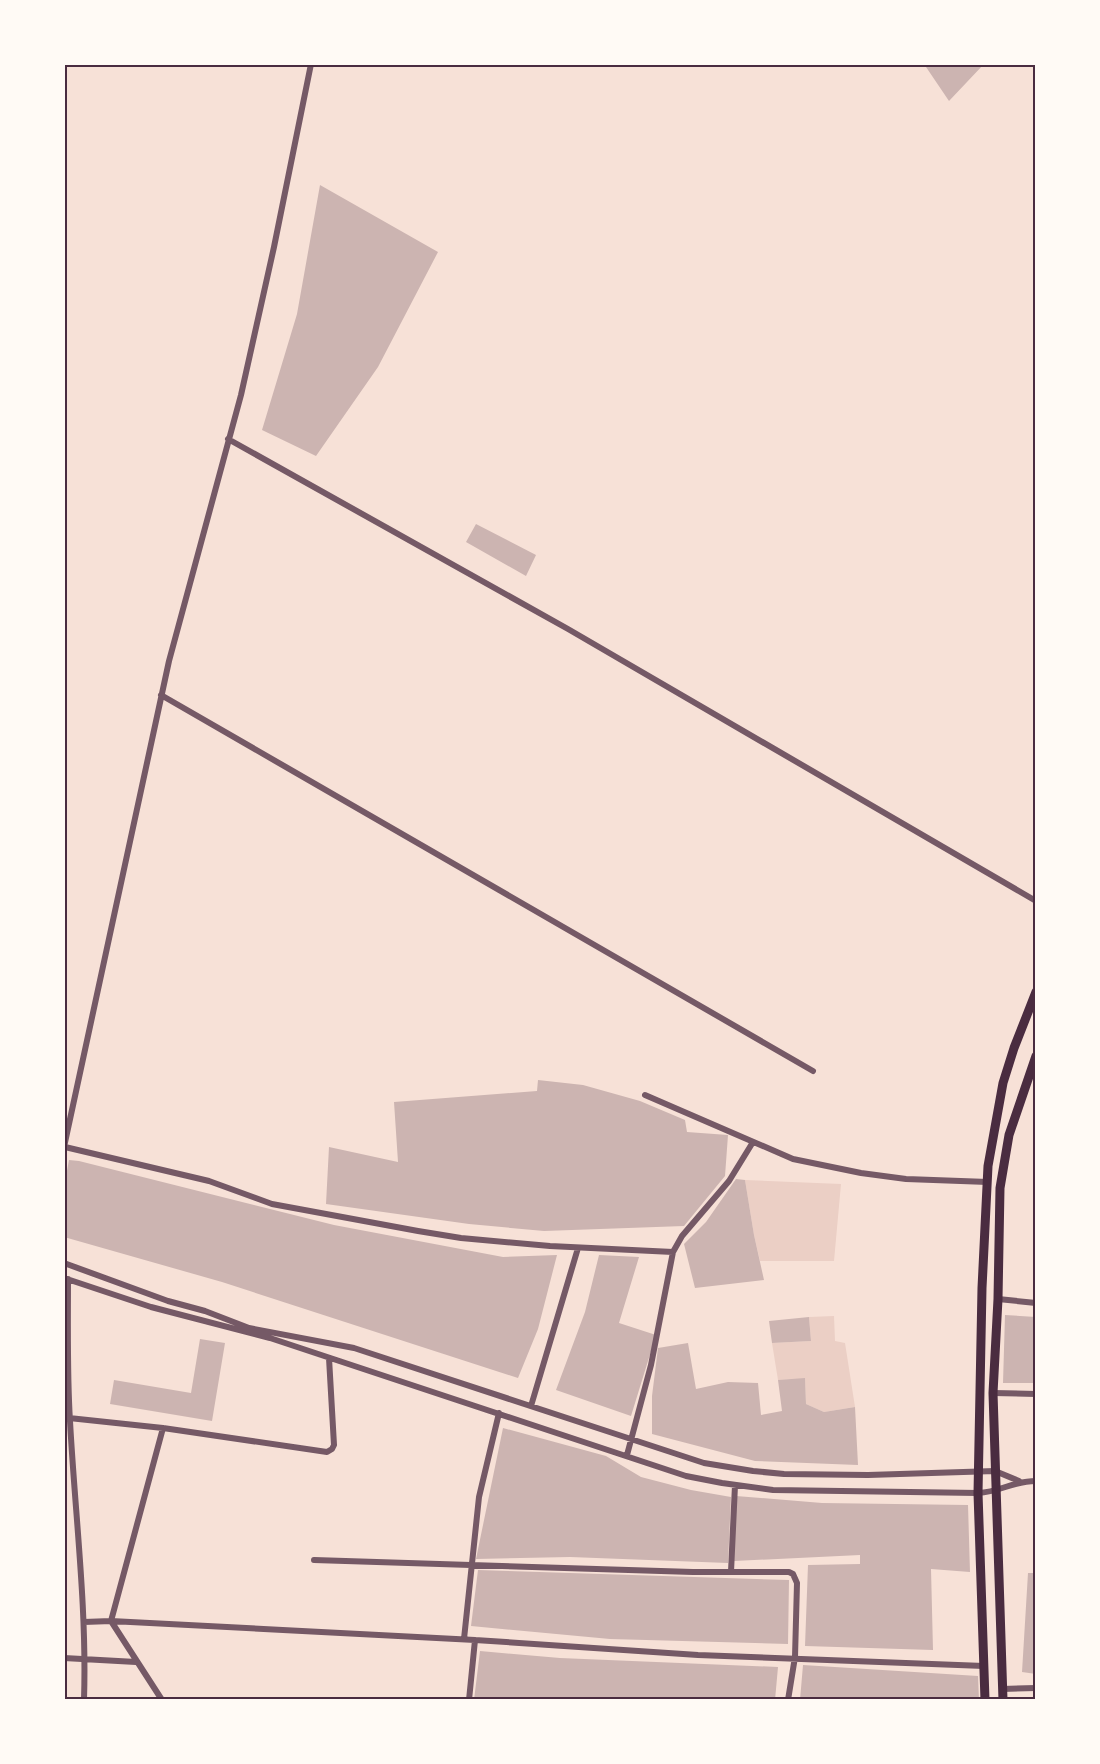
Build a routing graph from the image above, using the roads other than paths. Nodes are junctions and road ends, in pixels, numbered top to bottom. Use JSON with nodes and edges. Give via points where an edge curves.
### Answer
{"nodes":[{"id":1,"x":311,"y":64,"type":"edge"},
{"id":2,"x":228,"y":439,"type":"junction"},
{"id":3,"x":161,"y":695,"type":"junction"},
{"id":4,"x":1035,"y":902,"type":"edge"},
{"id":5,"x":1035,"y":992,"type":"edge"},
{"id":6,"x":1035,"y":1056,"type":"edge"},
{"id":7,"x":813,"y":1071,"type":"dead end"},
{"id":8,"x":1032,"y":1073,"type":"edge"},
{"id":9,"x":645,"y":1095,"type":"dead end"},
{"id":10,"x":66,"y":1131,"type":"edge"},
{"id":11,"x":753,"y":1142,"type":"junction"},
{"id":12,"x":65,"y":1147,"type":"edge"},
{"id":13,"x":988,"y":1182,"type":"junction"},
{"id":14,"x":578,"y":1248,"type":"junction"},
{"id":15,"x":673,"y":1252,"type":"junction"},
{"id":16,"x":64,"y":1263,"type":"edge"},
{"id":17,"x":66,"y":1279,"type":"edge"},
{"id":18,"x":998,"y":1299,"type":"junction"},
{"id":19,"x":1035,"y":1303,"type":"edge"},
{"id":20,"x":329,"y":1358,"type":"junction"},
{"id":21,"x":993,"y":1393,"type":"junction"},
{"id":22,"x":1035,"y":1394,"type":"edge"},
{"id":23,"x":531,"y":1406,"type":"junction"},
{"id":24,"x":499,"y":1413,"type":"junction"},
{"id":25,"x":67,"y":1416,"type":"edge"},
{"id":26,"x":163,"y":1428,"type":"junction"},
{"id":27,"x":631,"y":1440,"type":"junction"},
{"id":28,"x":627,"y":1455,"type":"junction"},
{"id":29,"x":979,"y":1471,"type":"junction"},
{"id":30,"x":995,"y":1471,"type":"junction"},
{"id":31,"x":1019,"y":1481,"type":"junction"},
{"id":32,"x":1035,"y":1481,"type":"edge"},
{"id":33,"x":735,"y":1485,"type":"junction"},
{"id":34,"x":995,"y":1492,"type":"junction"},
{"id":35,"x":978,"y":1493,"type":"junction"},
{"id":36,"x":314,"y":1560,"type":"dead end"},
{"id":37,"x":471,"y":1564,"type":"junction"},
{"id":38,"x":731,"y":1572,"type":"junction"},
{"id":39,"x":111,"y":1621,"type":"junction"},
{"id":40,"x":84,"y":1622,"type":"junction"},
{"id":41,"x":464,"y":1640,"type":"junction"},
{"id":42,"x":475,"y":1640,"type":"junction"},
{"id":43,"x":795,"y":1657,"type":"junction"},
{"id":44,"x":64,"y":1658,"type":"edge"},
{"id":45,"x":85,"y":1660,"type":"junction"},
{"id":46,"x":136,"y":1662,"type":"junction"},
{"id":47,"x":984,"y":1666,"type":"junction"},
{"id":48,"x":1035,"y":1688,"type":"edge"},
{"id":49,"x":1002,"y":1689,"type":"junction"},
{"id":50,"x":84,"y":1700,"type":"edge"},
{"id":51,"x":162,"y":1700,"type":"edge"},
{"id":52,"x":469,"y":1700,"type":"edge"},
{"id":53,"x":788,"y":1700,"type":"edge"},
{"id":54,"x":986,"y":1700,"type":"edge"},
{"id":55,"x":1003,"y":1700,"type":"edge"}],
"edges":[{"from":1,"to":2,"type":"street","via":[[272,258]]},
{"from":2,"to":3,"type":"street"},
{"from":2,"to":4,"type":"street","via":[[568,629]]},
{"from":3,"to":7,"type":"street"},
{"from":3,"to":10,"type":"street"},
{"from":5,"to":13,"type":"main road","via":[[1003,1083]]},
{"from":6,"to":8,"type":"main road"},
{"from":8,"to":18,"type":"main road","via":[[1004,1159]]},
{"from":9,"to":11,"type":"street"},
{"from":10,"to":12,"type":"street"},
{"from":11,"to":13,"type":"street","via":[[793,1159],[861,1173]]},
{"from":11,"to":15,"type":"street","via":[[729,1181]]},
{"from":12,"to":14,"type":"street","via":[[209,1181],[272,1204],[341,1218],[461,1238]]},
{"from":13,"to":29,"type":"main road"},
{"from":14,"to":15,"type":"street"},
{"from":14,"to":23,"type":"street"},
{"from":15,"to":27,"type":"street","via":[[651,1365]]},
{"from":16,"to":23,"type":"street","via":[[249,1328],[354,1348]]},
{"from":17,"to":20,"type":"street"},
{"from":17,"to":25,"type":"street"},
{"from":18,"to":19,"type":"street"},
{"from":18,"to":21,"type":"main road"},
{"from":20,"to":24,"type":"street"},
{"from":20,"to":26,"type":"street","via":[[334,1444],[330,1451]]},
{"from":21,"to":22,"type":"street"},
{"from":21,"to":30,"type":"main road"},
{"from":23,"to":27,"type":"street"},
{"from":24,"to":28,"type":"street"},
{"from":24,"to":37,"type":"street","via":[[479,1497]]},
{"from":25,"to":26,"type":"street"},
{"from":25,"to":40,"type":"street"},
{"from":26,"to":39,"type":"street"},
{"from":27,"to":28,"type":"street"},
{"from":27,"to":29,"type":"street","via":[[704,1463],[770,1473]]},
{"from":28,"to":33,"type":"street","via":[[686,1476]]},
{"from":29,"to":30,"type":"street"},
{"from":29,"to":35,"type":"main road"},
{"from":30,"to":31,"type":"street"},
{"from":30,"to":34,"type":"main road"},
{"from":31,"to":32,"type":"street"},
{"from":31,"to":34,"type":"street"},
{"from":33,"to":35,"type":"street","via":[[803,1492]]},
{"from":33,"to":38,"type":"street"},
{"from":34,"to":35,"type":"street"},
{"from":34,"to":49,"type":"main road"},
{"from":35,"to":47,"type":"main road"},
{"from":36,"to":37,"type":"street"},
{"from":37,"to":38,"type":"street"},
{"from":37,"to":41,"type":"street"},
{"from":38,"to":43,"type":"street","via":[[793,1574],[797,1583]]},
{"from":39,"to":40,"type":"street"},
{"from":39,"to":41,"type":"street"},
{"from":39,"to":46,"type":"street"},
{"from":40,"to":45,"type":"street"},
{"from":41,"to":42,"type":"street"},
{"from":42,"to":43,"type":"street","via":[[698,1655]]},
{"from":42,"to":52,"type":"street"},
{"from":43,"to":47,"type":"street"},
{"from":43,"to":53,"type":"street"},
{"from":44,"to":45,"type":"street"},
{"from":45,"to":46,"type":"street"},
{"from":45,"to":50,"type":"street"},
{"from":46,"to":51,"type":"street"},
{"from":47,"to":54,"type":"main road"},
{"from":48,"to":49,"type":"street"},
{"from":49,"to":55,"type":"main road"}]}
